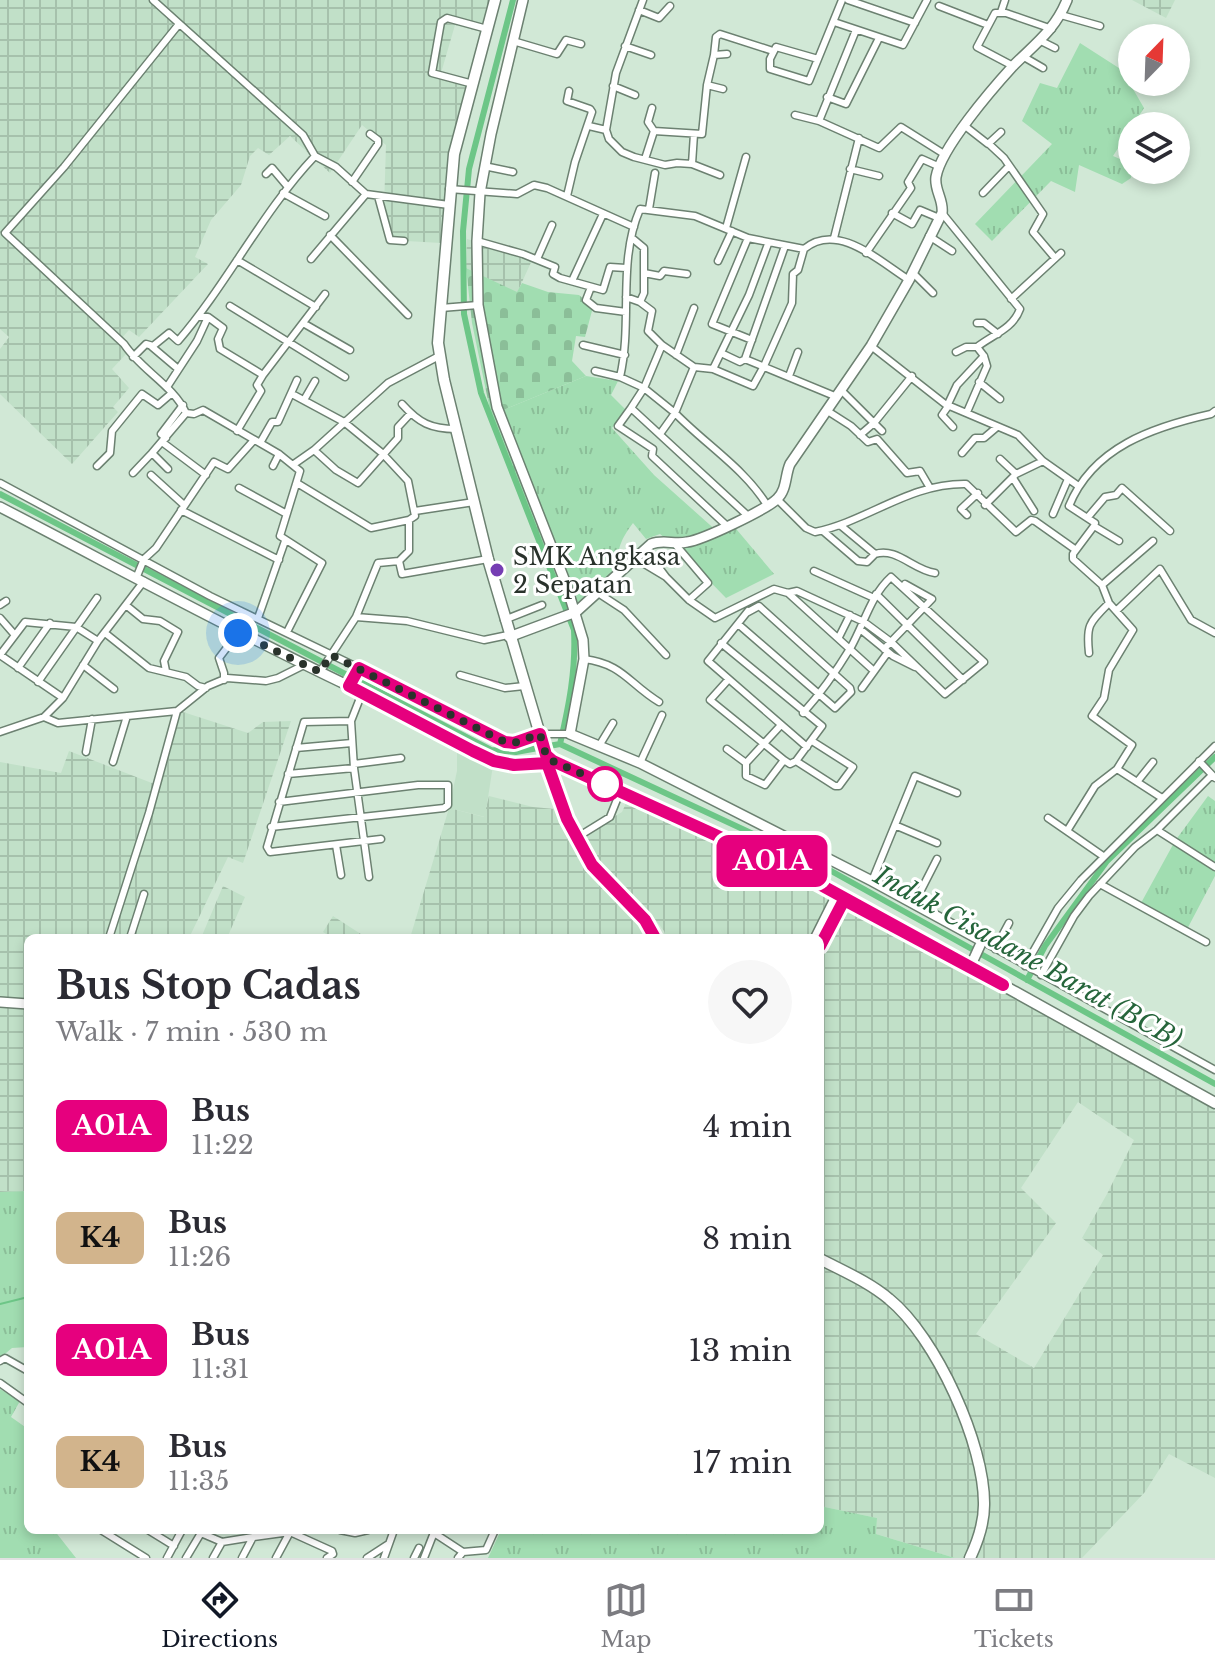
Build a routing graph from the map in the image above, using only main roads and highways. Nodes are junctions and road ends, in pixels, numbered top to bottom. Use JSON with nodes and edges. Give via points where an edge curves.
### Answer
{"nodes":[{"id":1,"x":495,"y":0,"type":"edge"},
{"id":2,"x":542,"y":735,"type":"junction"},
{"id":3,"x":546,"y":759,"type":"junction"},
{"id":4,"x":841,"y":897,"type":"junction"},
{"id":5,"x":835,"y":909,"type":"junction"},
{"id":6,"x":653,"y":934,"type":"edge"},
{"id":7,"x":819,"y":934,"type":"edge"},
{"id":8,"x":824,"y":936,"type":"edge"},
{"id":9,"x":1003,"y":985,"type":"junction"},
{"id":10,"x":1215,"y":1103,"type":"edge"},
{"id":11,"x":824,"y":1261,"type":"edge"},
{"id":12,"x":970,"y":1558,"type":"edge"}],
"edges":[{"from":1,"to":2,"type":"main road","via":[[457,141],[439,356],[504,620]]},
{"from":2,"to":3,"type":"main road"},
{"from":2,"to":3,"type":"main road","via":[[505,742],[358,670],[350,684],[494,761],[514,765]]},
{"from":3,"to":4,"type":"main road"},
{"from":3,"to":6,"type":"main road","via":[[592,865]]},
{"from":4,"to":5,"type":"main road"},
{"from":4,"to":9,"type":"main road"},
{"from":4,"to":9,"type":"main road"},
{"from":5,"to":7,"type":"main road"},
{"from":5,"to":8,"type":"main road"},
{"from":9,"to":10,"type":"main road"},
{"from":11,"to":12,"type":"main road","via":[[871,1287],[903,1313],[956,1395],[981,1472],[985,1506]]}]}
